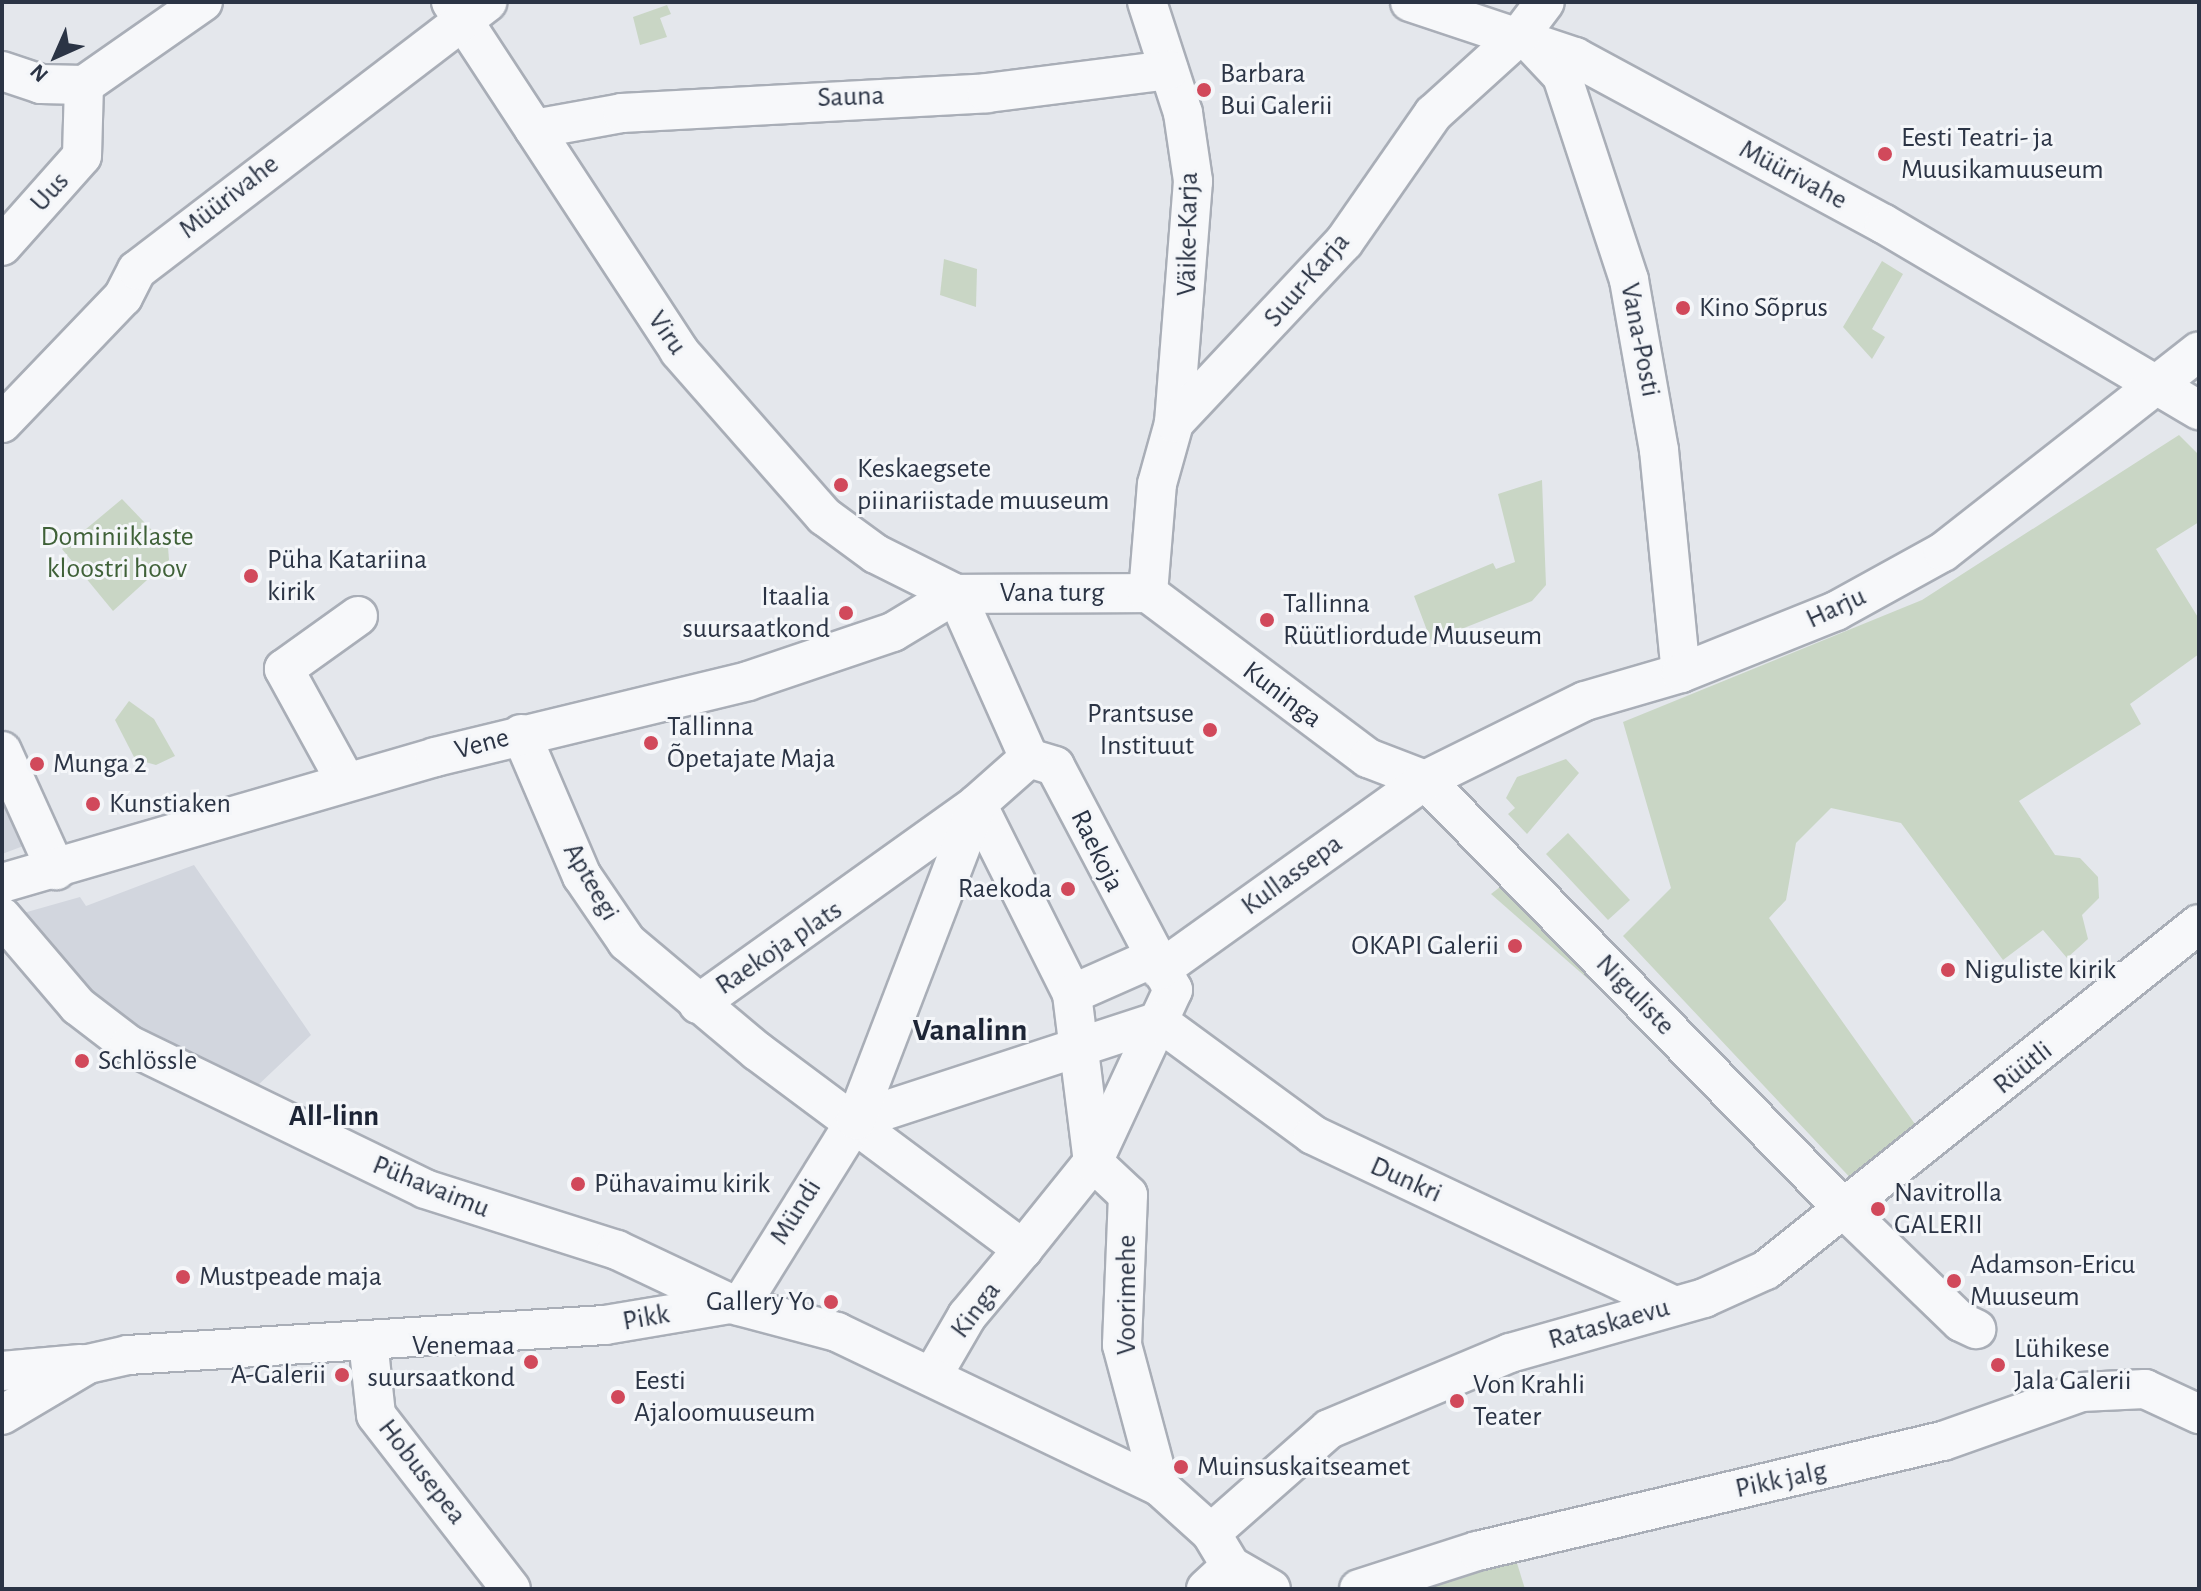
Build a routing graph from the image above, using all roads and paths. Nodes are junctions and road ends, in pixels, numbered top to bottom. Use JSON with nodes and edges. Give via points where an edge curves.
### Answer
{"nodes":[{"id":1,"x":203,"y":2,"type":"edge"},
{"id":2,"x":1147,"y":2,"type":"edge"},
{"id":3,"x":1410,"y":2,"type":"edge"},
{"id":4,"x":1545,"y":2,"type":"edge"},
{"id":5,"x":467,"y":8,"type":"edge"},
{"id":6,"x":1520,"y":35,"type":"junction"},
{"id":7,"x":1169,"y":70,"type":"junction"},
{"id":8,"x":2,"y":71,"type":"edge"},
{"id":9,"x":84,"y":85,"type":"junction"},
{"id":10,"x":534,"y":129,"type":"junction"},
{"id":11,"x":2,"y":246,"type":"edge"},
{"id":12,"x":2199,"y":351,"type":"edge"},
{"id":13,"x":2161,"y":383,"type":"junction"},
{"id":14,"x":2199,"y":410,"type":"edge"},
{"id":15,"x":2,"y":423,"type":"edge"},
{"id":16,"x":1174,"y":423,"type":"junction"},
{"id":17,"x":1148,"y":593,"type":"junction"},
{"id":18,"x":956,"y":594,"type":"junction"},
{"id":19,"x":358,"y":616,"type":"dead end"},
{"id":20,"x":1681,"y":673,"type":"junction"},
{"id":21,"x":521,"y":734,"type":"junction"},
{"id":22,"x":2,"y":751,"type":"edge"},
{"id":23,"x":1029,"y":758,"type":"junction"},
{"id":24,"x":1425,"y":780,"type":"junction"},
{"id":25,"x":346,"y":782,"type":"junction"},
{"id":26,"x":977,"y":804,"type":"junction"},
{"id":27,"x":56,"y":870,"type":"junction"},
{"id":28,"x":2,"y":883,"type":"edge"},
{"id":29,"x":2,"y":917,"type":"edge"},
{"id":30,"x":2199,"y":924,"type":"edge"},
{"id":31,"x":1156,"y":965,"type":"junction"},
{"id":32,"x":1072,"y":994,"type":"junction"},
{"id":33,"x":698,"y":1004,"type":"junction"},
{"id":34,"x":1158,"y":1021,"type":"junction"},
{"id":35,"x":1082,"y":1046,"type":"junction"},
{"id":36,"x":856,"y":1120,"type":"junction"},
{"id":37,"x":1093,"y":1162,"type":"junction"},
{"id":38,"x":1845,"y":1210,"type":"junction"},
{"id":39,"x":1023,"y":1249,"type":"junction"},
{"id":40,"x":736,"y":1305,"type":"junction"},
{"id":41,"x":1673,"y":1305,"type":"junction"},
{"id":42,"x":1976,"y":1329,"type":"dead end"},
{"id":43,"x":368,"y":1341,"type":"junction"},
{"id":44,"x":88,"y":1364,"type":"junction"},
{"id":45,"x":2,"y":1371,"type":"edge"},
{"id":46,"x":934,"y":1373,"type":"junction"},
{"id":47,"x":2199,"y":1414,"type":"edge"},
{"id":48,"x":2,"y":1415,"type":"edge"},
{"id":49,"x":1160,"y":1487,"type":"junction"},
{"id":50,"x":1211,"y":1533,"type":"junction"},
{"id":51,"x":1218,"y":1578,"type":"edge"},
{"id":52,"x":511,"y":1589,"type":"edge"},
{"id":53,"x":1271,"y":1589,"type":"edge"},
{"id":54,"x":1359,"y":1589,"type":"edge"}],
"edges":[{"from":1,"to":9,"type":"street"},
{"from":2,"to":7,"type":"street","name":"Väike-Karja"},
{"from":3,"to":6,"type":"street","name":"Müürivahe"},
{"from":4,"to":6,"type":"street","name":"Suur-Karja"},
{"from":5,"to":10,"type":"street","name":"Viru"},
{"from":5,"to":15,"type":"street","name":"Müürivahe","via":[[137,270],[123,297]]},
{"from":6,"to":13,"type":"street","name":"Müürivahe","via":[[1884,224]]},
{"from":6,"to":16,"type":"street","name":"Suur-Karja","via":[[1433,114],[1344,242]]},
{"from":6,"to":20,"type":"street","name":"Vana-Posti","via":[[1562,76],[1629,280],[1659,450]]},
{"from":7,"to":10,"type":"street","name":"Sauna","via":[[987,93],[622,113]]},
{"from":7,"to":16,"type":"street","name":"Väike-Karja","via":[[1193,181]]},
{"from":8,"to":9,"type":"street","via":[[41,84]]},
{"from":9,"to":11,"type":"street","name":"Uus","via":[[82,156]]},
{"from":10,"to":18,"type":"street","name":"Viru","via":[[679,351],[793,488],[876,554]]},
{"from":12,"to":13,"type":"street","name":"Harju"},
{"from":13,"to":14,"type":"street"},
{"from":13,"to":20,"type":"street","name":"Harju","via":[[1943,552],[1836,611]]},
{"from":16,"to":17,"type":"street","name":"Suur-Karja","via":[[1157,484]]},
{"from":17,"to":18,"type":"street","name":"Vana turg"},
{"from":17,"to":24,"type":"street","name":"Kuninga","via":[[1368,758]]},
{"from":18,"to":21,"type":"street","name":"Vene","via":[[893,632],[748,681]]},
{"from":18,"to":23,"type":"street"},
{"from":19,"to":25,"type":"street","via":[[284,669]]},
{"from":20,"to":24,"type":"street","name":"Harju","via":[[1585,701]]},
{"from":21,"to":25,"type":"street","name":"Vene"},
{"from":21,"to":33,"type":"street","name":"Apteegi","via":[[601,908],[650,965]]},
{"from":22,"to":27,"type":"street"},
{"from":23,"to":26,"type":"street","name":"Raekoja plats"},
{"from":23,"to":31,"type":"street","name":"Raekoja","via":[[1055,766]]},
{"from":24,"to":31,"type":"street","name":"Kullassepa"},
{"from":24,"to":38,"type":"street","name":"Niguliste"},
{"from":25,"to":27,"type":"street","name":"Vene"},
{"from":26,"to":32,"type":"street"},
{"from":26,"to":33,"type":"street","name":"Raekoja plats"},
{"from":26,"to":36,"type":"street"},
{"from":27,"to":28,"type":"street","name":"Vene"},
{"from":29,"to":40,"type":"street","name":"Pühavaimu","via":[[78,1006],[129,1045],[425,1189],[617,1250]]},
{"from":30,"to":38,"type":"street","name":"Rüütli"},
{"from":31,"to":32,"type":"street"},
{"from":31,"to":34,"type":"street","via":[[1173,990]]},
{"from":32,"to":35,"type":"street"},
{"from":33,"to":36,"type":"street","name":"Raekoja plats"},
{"from":34,"to":35,"type":"street"},
{"from":34,"to":37,"type":"street"},
{"from":34,"to":41,"type":"street","name":"Dunkri","via":[[1313,1135]]},
{"from":35,"to":36,"type":"street"},
{"from":35,"to":37,"type":"street"},
{"from":36,"to":39,"type":"street","name":"Raekoja plats"},
{"from":36,"to":40,"type":"street","name":"Mündi"},
{"from":37,"to":39,"type":"street"},
{"from":37,"to":49,"type":"street","name":"Voorimehe","via":[[1128,1195],[1122,1345]]},
{"from":38,"to":41,"type":"street","name":"Rataskaevu","via":[[1766,1270]]},
{"from":38,"to":42,"type":"street","name":"Niguliste","via":[[1950,1312]]},
{"from":39,"to":46,"type":"street","name":"Kinga","via":[[967,1316]]},
{"from":40,"to":43,"type":"street","name":"Pikk","via":[[605,1325]]},
{"from":40,"to":46,"type":"street","name":"Pikk","via":[[837,1332]]},
{"from":41,"to":50,"type":"street","name":"Rataskaevu","via":[[1510,1353],[1329,1429]]},
{"from":43,"to":44,"type":"street","name":"Pikk","via":[[218,1344]]},
{"from":43,"to":52,"type":"street","name":"Hobusepea","via":[[376,1415]]},
{"from":44,"to":45,"type":"street"},
{"from":44,"to":48,"type":"street","name":"Pikk"},
{"from":46,"to":49,"type":"street","name":"Pikk"},
{"from":47,"to":54,"type":"street","name":"Pikk jalg","via":[[2145,1389],[2081,1392],[1943,1441],[1477,1551]]},
{"from":49,"to":50,"type":"street","name":"Pikk"},
{"from":50,"to":51,"type":"street","name":"Pikk"},
{"from":51,"to":53,"type":"street"}]}
